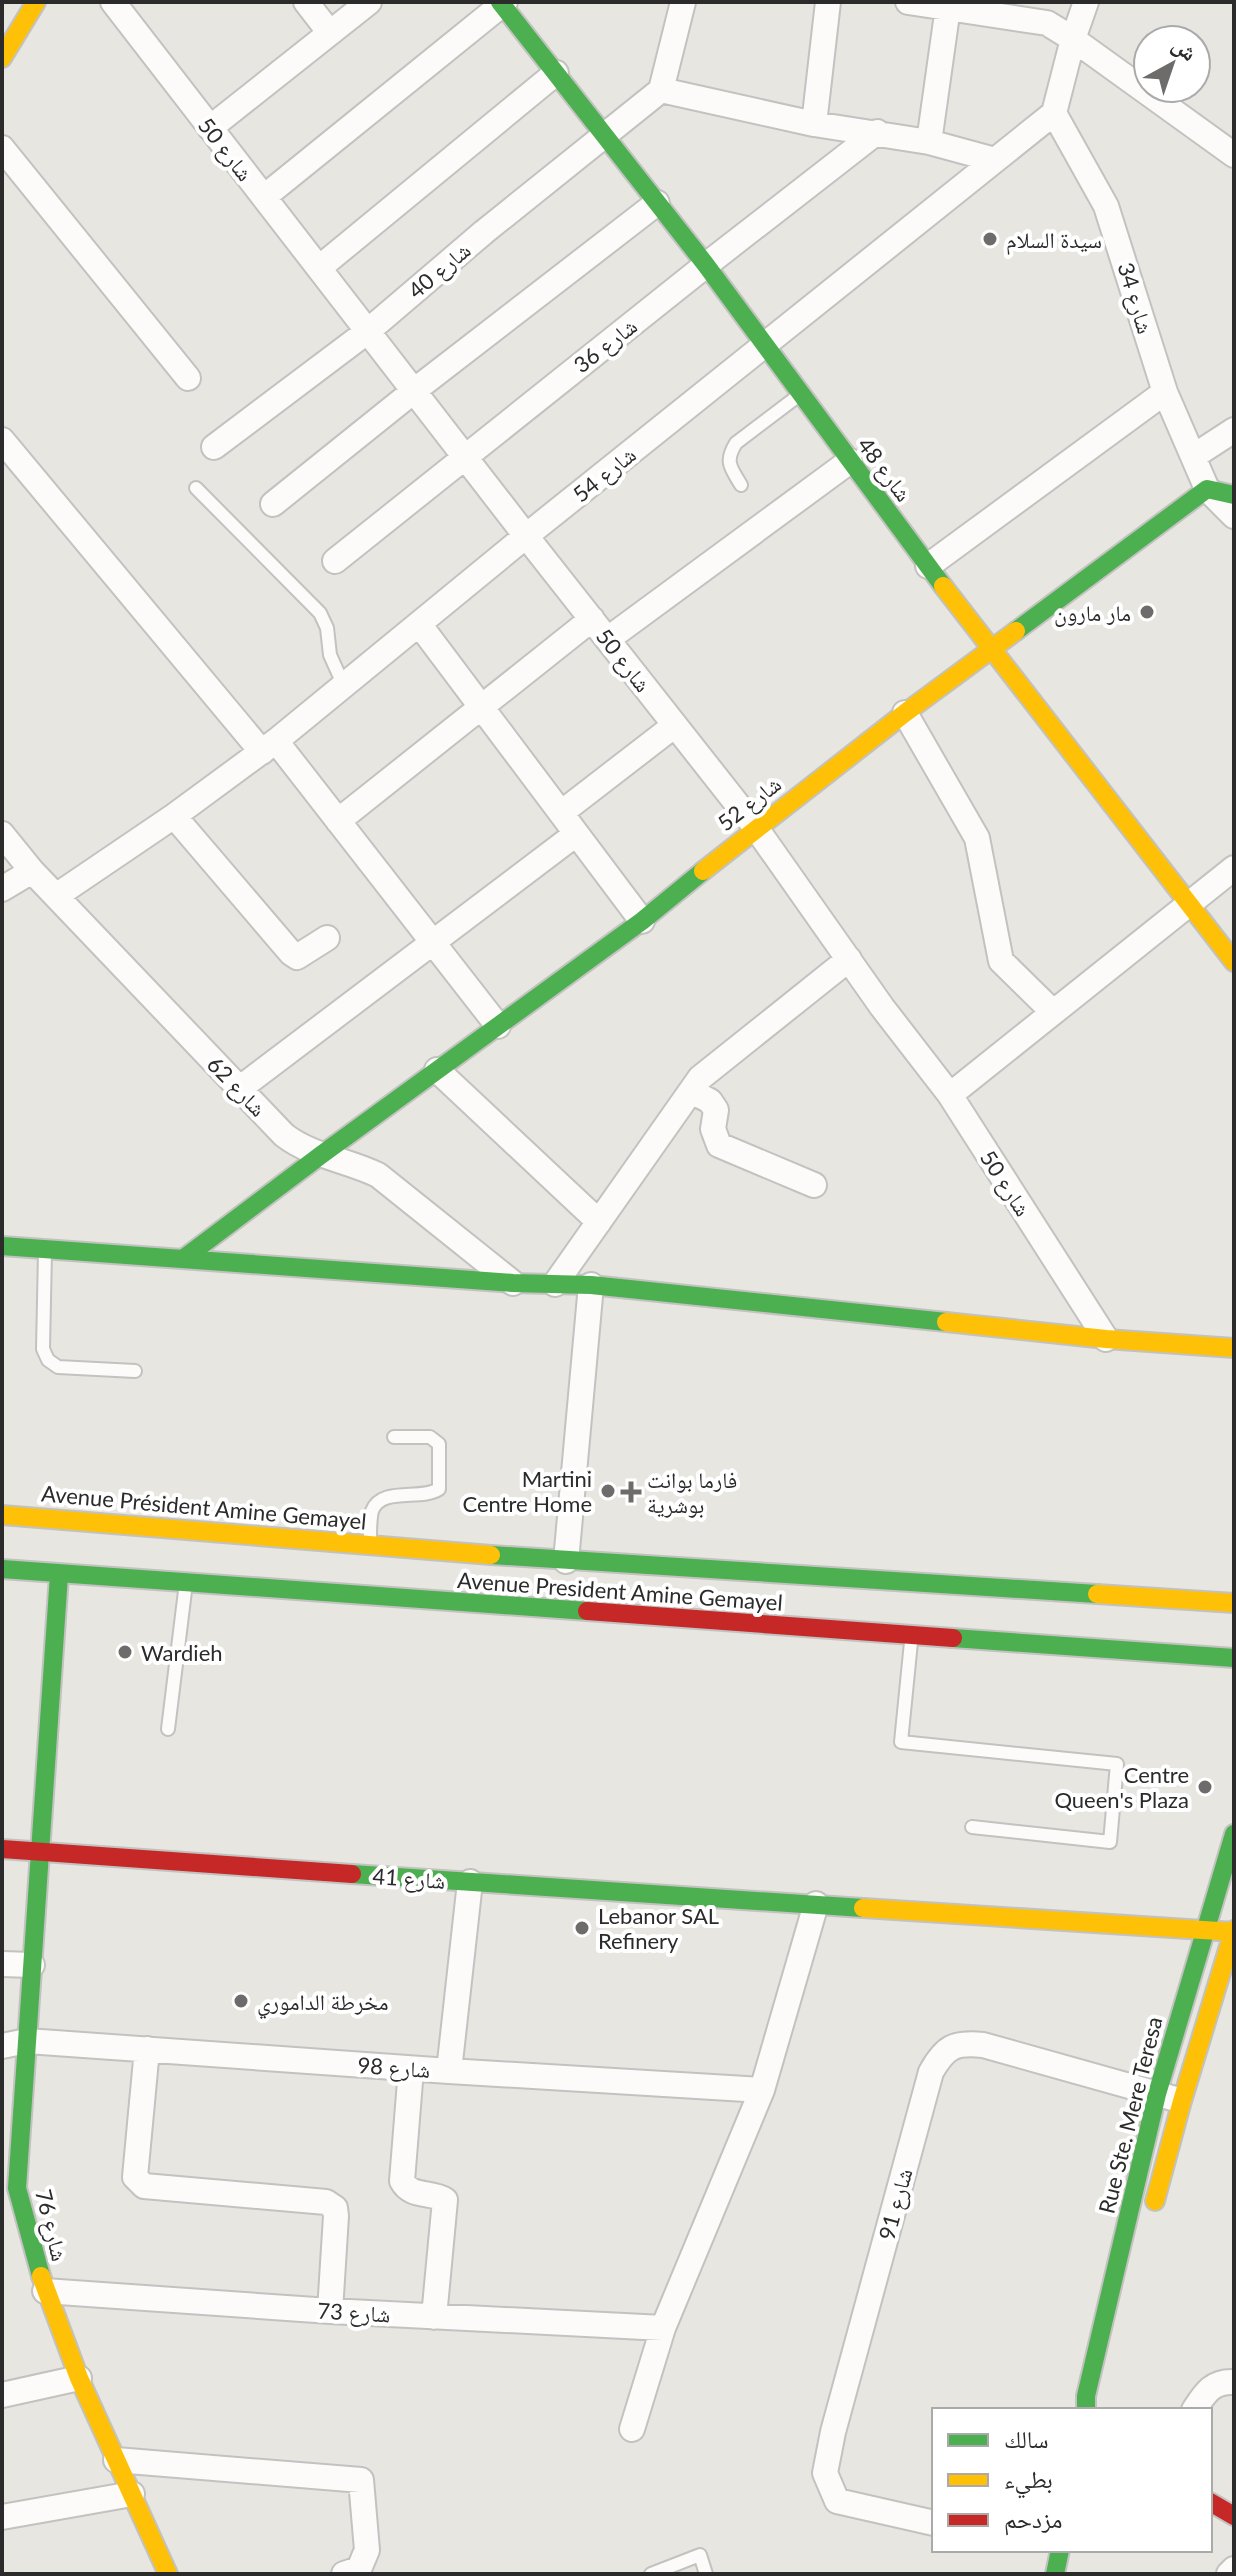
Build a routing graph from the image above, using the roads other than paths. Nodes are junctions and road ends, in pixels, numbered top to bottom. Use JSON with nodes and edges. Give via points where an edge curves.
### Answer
{"nodes":[{"id":1,"x":36,"y":2,"type":"edge"},
{"id":2,"x":113,"y":2,"type":"edge"},
{"id":3,"x":306,"y":2,"type":"edge"},
{"id":4,"x":369,"y":2,"type":"edge"},
{"id":5,"x":683,"y":2,"type":"edge"},
{"id":6,"x":828,"y":2,"type":"edge"},
{"id":7,"x":1086,"y":2,"type":"edge"},
{"id":8,"x":502,"y":3,"type":"edge"},
{"id":9,"x":930,"y":4,"type":"edge"},
{"id":10,"x":330,"y":33,"type":"junction"},
{"id":11,"x":1073,"y":39,"type":"junction"},
{"id":12,"x":2,"y":58,"type":"edge"},
{"id":13,"x":556,"y":73,"type":"junction"},
{"id":14,"x":661,"y":90,"type":"junction"},
{"id":15,"x":1054,"y":113,"type":"junction"},
{"id":16,"x":814,"y":124,"type":"junction"},
{"id":17,"x":210,"y":128,"type":"junction"},
{"id":18,"x":877,"y":132,"type":"junction"},
{"id":19,"x":605,"y":136,"type":"junction"},
{"id":20,"x":929,"y":142,"type":"junction"},
{"id":21,"x":2,"y":148,"type":"edge"},
{"id":22,"x":1234,"y":155,"type":"edge"},
{"id":23,"x":995,"y":160,"type":"junction"},
{"id":24,"x":264,"y":197,"type":"junction"},
{"id":25,"x":657,"y":203,"type":"junction"},
{"id":26,"x":706,"y":265,"type":"junction"},
{"id":27,"x":319,"y":268,"type":"junction"},
{"id":28,"x":368,"y":331,"type":"junction"},
{"id":29,"x":765,"y":345,"type":"junction"},
{"id":30,"x":188,"y":378,"type":"dead end"},
{"id":31,"x":415,"y":390,"type":"junction"},
{"id":32,"x":1165,"y":392,"type":"junction"},
{"id":33,"x":801,"y":394,"type":"junction"},
{"id":34,"x":1234,"y":430,"type":"edge"},
{"id":35,"x":2,"y":440,"type":"edge"},
{"id":36,"x":214,"y":447,"type":"dead end"},
{"id":37,"x":1194,"y":456,"type":"junction"},
{"id":38,"x":467,"y":457,"type":"junction"},
{"id":39,"x":850,"y":461,"type":"junction"},
{"id":40,"x":741,"y":485,"type":"dead end"},
{"id":41,"x":196,"y":488,"type":"dead end"},
{"id":42,"x":1207,"y":489,"type":"junction"},
{"id":43,"x":1234,"y":495,"type":"edge"},
{"id":44,"x":273,"y":504,"type":"dead end"},
{"id":45,"x":1234,"y":516,"type":"edge"},
{"id":46,"x":526,"y":536,"type":"junction"},
{"id":47,"x":335,"y":561,"type":"dead end"},
{"id":48,"x":928,"y":566,"type":"junction"},
{"id":49,"x":592,"y":619,"type":"junction"},
{"id":50,"x":419,"y":624,"type":"junction"},
{"id":51,"x":608,"y":639,"type":"junction"},
{"id":52,"x":990,"y":649,"type":"junction"},
{"id":53,"x":344,"y":686,"type":"junction"},
{"id":54,"x":481,"y":707,"type":"junction"},
{"id":55,"x":905,"y":713,"type":"junction"},
{"id":56,"x":675,"y":725,"type":"junction"},
{"id":57,"x":269,"y":746,"type":"junction"},
{"id":58,"x":561,"y":813,"type":"junction"},
{"id":59,"x":174,"y":816,"type":"junction"},
{"id":60,"x":338,"y":821,"type":"junction"},
{"id":61,"x":756,"y":828,"type":"junction"},
{"id":62,"x":2,"y":834,"type":"edge"},
{"id":63,"x":576,"y":834,"type":"junction"},
{"id":64,"x":1234,"y":868,"type":"edge"},
{"id":65,"x":32,"y":871,"type":"junction"},
{"id":66,"x":2,"y":889,"type":"edge"},
{"id":67,"x":56,"y":896,"type":"junction"},
{"id":68,"x":1189,"y":904,"type":"junction"},
{"id":69,"x":642,"y":921,"type":"junction"},
{"id":70,"x":327,"y":938,"type":"dead end"},
{"id":71,"x":432,"y":942,"type":"junction"},
{"id":72,"x":849,"y":959,"type":"junction"},
{"id":73,"x":1234,"y":962,"type":"edge"},
{"id":74,"x":1053,"y":1012,"type":"junction"},
{"id":75,"x":498,"y":1026,"type":"junction"},
{"id":76,"x":437,"y":1070,"type":"junction"},
{"id":77,"x":239,"y":1089,"type":"junction"},
{"id":78,"x":691,"y":1091,"type":"junction"},
{"id":79,"x":950,"y":1095,"type":"junction"},
{"id":80,"x":321,"y":1155,"type":"junction"},
{"id":81,"x":814,"y":1185,"type":"dead end"},
{"id":82,"x":599,"y":1222,"type":"junction"},
{"id":83,"x":2,"y":1246,"type":"edge"},
{"id":84,"x":45,"y":1249,"type":"junction"},
{"id":85,"x":183,"y":1259,"type":"junction"},
{"id":86,"x":513,"y":1283,"type":"junction"},
{"id":87,"x":555,"y":1284,"type":"junction"},
{"id":88,"x":591,"y":1285,"type":"junction"},
{"id":89,"x":1106,"y":1339,"type":"junction"},
{"id":90,"x":1234,"y":1348,"type":"edge"},
{"id":91,"x":135,"y":1371,"type":"dead end"},
{"id":92,"x":394,"y":1437,"type":"dead end"},
{"id":93,"x":2,"y":1515,"type":"edge"},
{"id":94,"x":265,"y":1538,"type":"junction"},
{"id":95,"x":369,"y":1545,"type":"junction"},
{"id":96,"x":402,"y":1547,"type":"joint"},
{"id":97,"x":229,"y":1555,"type":"dead end"},
{"id":98,"x":72,"y":1557,"type":"dead end"},
{"id":99,"x":566,"y":1561,"type":"junction"},
{"id":100,"x":2,"y":1569,"type":"edge"},
{"id":101,"x":59,"y":1575,"type":"junction"},
{"id":102,"x":186,"y":1584,"type":"junction"},
{"id":103,"x":1231,"y":1602,"type":"edge"},
{"id":104,"x":911,"y":1635,"type":"junction"},
{"id":105,"x":1188,"y":1656,"type":"junction"},
{"id":106,"x":1234,"y":1658,"type":"edge"},
{"id":107,"x":1234,"y":1673,"type":"edge"},
{"id":108,"x":168,"y":1729,"type":"dead end"},
{"id":109,"x":972,"y":1827,"type":"dead end"},
{"id":110,"x":1234,"y":1834,"type":"edge"},
{"id":111,"x":2,"y":1849,"type":"edge"},
{"id":112,"x":40,"y":1853,"type":"junction"},
{"id":113,"x":470,"y":1882,"type":"junction"},
{"id":114,"x":816,"y":1904,"type":"junction"},
{"id":115,"x":1206,"y":1929,"type":"junction"},
{"id":116,"x":1234,"y":1931,"type":"edge"},
{"id":117,"x":2,"y":1964,"type":"edge"},
{"id":118,"x":32,"y":1965,"type":"junction"},
{"id":119,"x":27,"y":2041,"type":"junction"},
{"id":120,"x":2,"y":2046,"type":"edge"},
{"id":121,"x":147,"y":2049,"type":"junction"},
{"id":122,"x":411,"y":2069,"type":"junction"},
{"id":123,"x":449,"y":2071,"type":"junction"},
{"id":124,"x":762,"y":2090,"type":"junction"},
{"id":125,"x":1157,"y":2094,"type":"junction"},
{"id":126,"x":1182,"y":2101,"type":"junction"},
{"id":127,"x":1150,"y":2220,"type":"dead end"},
{"id":128,"x":45,"y":2291,"type":"junction"},
{"id":129,"x":330,"y":2311,"type":"junction"},
{"id":130,"x":434,"y":2317,"type":"junction"},
{"id":131,"x":663,"y":2328,"type":"junction"},
{"id":132,"x":1115,"y":2354,"type":"dead end"},
{"id":133,"x":79,"y":2378,"type":"junction"},
{"id":134,"x":1234,"y":2382,"type":"edge"},
{"id":135,"x":2,"y":2395,"type":"edge"},
{"id":136,"x":1086,"y":2408,"type":"edge"},
{"id":137,"x":1099,"y":2408,"type":"edge"},
{"id":138,"x":1195,"y":2408,"type":"edge"},
{"id":139,"x":632,"y":2429,"type":"dead end"},
{"id":140,"x":116,"y":2460,"type":"junction"},
{"id":141,"x":132,"y":2494,"type":"junction"},
{"id":142,"x":1212,"y":2503,"type":"edge"},
{"id":143,"x":1234,"y":2516,"type":"edge"},
{"id":144,"x":2,"y":2517,"type":"edge"},
{"id":145,"x":932,"y":2523,"type":"edge"},
{"id":146,"x":1234,"y":2569,"type":"edge"},
{"id":147,"x":168,"y":2574,"type":"edge"},
{"id":148,"x":344,"y":2574,"type":"edge"},
{"id":149,"x":651,"y":2574,"type":"edge"},
{"id":150,"x":706,"y":2574,"type":"edge"},
{"id":151,"x":1229,"y":2574,"type":"edge"}],
"edges":[{"from":1,"to":12,"type":"main road"},
{"from":2,"to":17,"type":"street","name":"شارع 50"},
{"from":3,"to":10,"type":"street"},
{"from":4,"to":10,"type":"street"},
{"from":5,"to":14,"type":"street"},
{"from":6,"to":16,"type":"street"},
{"from":7,"to":11,"type":"street"},
{"from":8,"to":13,"type":"main road","name":"شارع 48"},
{"from":8,"to":24,"type":"street"},
{"from":9,"to":11,"type":"street","via":[[1047,23]]},
{"from":9,"to":20,"type":"street"},
{"from":10,"to":17,"type":"street"},
{"from":11,"to":15,"type":"street"},
{"from":11,"to":22,"type":"street"},
{"from":13,"to":19,"type":"main road","name":"شارع 48"},
{"from":13,"to":27,"type":"street"},
{"from":14,"to":16,"type":"street"},
{"from":14,"to":19,"type":"street","name":"شارع 40"},
{"from":15,"to":23,"type":"street","name":"شارع 54"},
{"from":15,"to":32,"type":"street","name":"شارع 34","via":[[1106,206]]},
{"from":16,"to":18,"type":"street"},
{"from":17,"to":24,"type":"street","name":"شارع 50"},
{"from":18,"to":20,"type":"street"},
{"from":18,"to":26,"type":"street","name":"شارع 36"},
{"from":19,"to":25,"type":"main road","name":"شارع 48"},
{"from":19,"to":28,"type":"street","name":"شارع 40"},
{"from":20,"to":23,"type":"street"},
{"from":21,"to":30,"type":"street"},
{"from":23,"to":29,"type":"street","name":"شارع 54"},
{"from":24,"to":27,"type":"street","name":"شارع 50"},
{"from":25,"to":26,"type":"main road","name":"شارع 48"},
{"from":25,"to":31,"type":"street"},
{"from":26,"to":29,"type":"main road","name":"شارع 48"},
{"from":26,"to":38,"type":"street","name":"شارع 36"},
{"from":27,"to":28,"type":"street","name":"شارع 50"},
{"from":28,"to":31,"type":"street","name":"شارع 50"},
{"from":28,"to":36,"type":"street","name":"شارع 40"},
{"from":29,"to":33,"type":"main road","name":"شارع 48"},
{"from":29,"to":46,"type":"street","name":"شارع 54"},
{"from":31,"to":38,"type":"street","name":"شارع 50"},
{"from":31,"to":44,"type":"street"},
{"from":32,"to":37,"type":"street","name":"شارع 34"},
{"from":32,"to":48,"type":"street"},
{"from":33,"to":39,"type":"main road","name":"شارع 48"},
{"from":33,"to":40,"type":"lane","via":[[736,443],[729,464]]},
{"from":34,"to":37,"type":"street"},
{"from":35,"to":57,"type":"street"},
{"from":37,"to":42,"type":"street","name":"شارع 34"},
{"from":38,"to":46,"type":"street","name":"شارع 50"},
{"from":38,"to":47,"type":"street","name":"شارع 36"},
{"from":39,"to":48,"type":"main road","name":"شارع 48"},
{"from":39,"to":51,"type":"street"},
{"from":41,"to":53,"type":"lane","via":[[320,613]]},
{"from":42,"to":43,"type":"main road"},
{"from":42,"to":45,"type":"street"},
{"from":42,"to":52,"type":"main road","name":"شارع 52"},
{"from":46,"to":49,"type":"street","name":"شارع 50"},
{"from":46,"to":50,"type":"street","name":"شارع 54"},
{"from":48,"to":52,"type":"main road","name":"شارع 48"},
{"from":49,"to":51,"type":"street","name":"شارع 50"},
{"from":49,"to":54,"type":"street"},
{"from":50,"to":53,"type":"street","name":"شارع 54"},
{"from":50,"to":54,"type":"street"},
{"from":51,"to":56,"type":"street","name":"شارع 50"},
{"from":52,"to":55,"type":"main road","name":"شارع 52"},
{"from":52,"to":68,"type":"main road","name":"شارع 48"},
{"from":53,"to":57,"type":"street","name":"شارع 54"},
{"from":54,"to":58,"type":"street"},
{"from":54,"to":60,"type":"street"},
{"from":55,"to":61,"type":"main road","name":"شارع 52"},
{"from":55,"to":74,"type":"street","via":[[977,838],[1001,961]]},
{"from":56,"to":58,"type":"street"},
{"from":56,"to":61,"type":"street","name":"شارع 50"},
{"from":57,"to":59,"type":"street","name":"شارع 54"},
{"from":57,"to":60,"type":"street"},
{"from":58,"to":63,"type":"street"},
{"from":59,"to":67,"type":"street","name":"شارع 54"},
{"from":59,"to":70,"type":"street","via":[[291,953],[304,955]]},
{"from":60,"to":71,"type":"street"},
{"from":61,"to":69,"type":"main road","name":"شارع 52"},
{"from":61,"to":72,"type":"street","name":"شارع 50"},
{"from":62,"to":65,"type":"street","name":"شارع 62"},
{"from":63,"to":69,"type":"street"},
{"from":63,"to":71,"type":"street"},
{"from":64,"to":68,"type":"street"},
{"from":65,"to":66,"type":"street"},
{"from":65,"to":67,"type":"street","name":"شارع 62"},
{"from":67,"to":77,"type":"street","name":"شارع 62"},
{"from":68,"to":73,"type":"main road","name":"شارع 48"},
{"from":68,"to":74,"type":"street"},
{"from":69,"to":75,"type":"main road","name":"شارع 52"},
{"from":71,"to":75,"type":"street"},
{"from":71,"to":77,"type":"street"},
{"from":72,"to":78,"type":"street","via":[[711,1067]]},
{"from":72,"to":79,"type":"street","name":"شارع 50"},
{"from":74,"to":79,"type":"street"},
{"from":75,"to":76,"type":"main road","name":"شارع 52"},
{"from":76,"to":80,"type":"main road","name":"شارع 52"},
{"from":76,"to":82,"type":"street"},
{"from":77,"to":80,"type":"street","name":"شارع 62","via":[[284,1135]]},
{"from":78,"to":81,"type":"street","via":[[716,1110],[713,1129],[719,1145]]},
{"from":78,"to":82,"type":"street"},
{"from":79,"to":89,"type":"street","name":"شارع 50"},
{"from":80,"to":85,"type":"main road","name":"شارع 52"},
{"from":80,"to":86,"type":"street","name":"شارع 62","via":[[378,1175]]},
{"from":82,"to":87,"type":"street"},
{"from":83,"to":84,"type":"main road"},
{"from":84,"to":85,"type":"main road"},
{"from":84,"to":91,"type":"lane","via":[[43,1349],[48,1360],[58,1367]]},
{"from":85,"to":86,"type":"main road"},
{"from":86,"to":87,"type":"main road"},
{"from":87,"to":88,"type":"main road"},
{"from":88,"to":89,"type":"main road"},
{"from":88,"to":99,"type":"street"},
{"from":89,"to":90,"type":"main road"},
{"from":92,"to":95,"type":"lane","via":[[430,1437],[439,1444],[439,1489],[379,1500],[372,1510]]},
{"from":93,"to":94,"type":"main road","name":"Avenue Président Amine Gemayel"},
{"from":94,"to":95,"type":"main road","name":"Avenue Président Amine Gemayel"},
{"from":94,"to":97,"type":"main road"},
{"from":95,"to":96,"type":"main road","name":"Avenue Président Amine Gemayel"},
{"from":96,"to":99,"type":"main road","name":"Avenue President Amine Gemayel"},
{"from":98,"to":101,"type":"main road"},
{"from":99,"to":103,"type":"main road","name":"Avenue President Amine Gemayel"},
{"from":100,"to":101,"type":"main road","name":"Avenue President Amine Gemayel"},
{"from":101,"to":102,"type":"main road","name":"Avenue President Amine Gemayel"},
{"from":101,"to":112,"type":"main road","name":"شارع 76"},
{"from":102,"to":104,"type":"main road","name":"Avenue President Amine Gemayel"},
{"from":102,"to":108,"type":"lane"},
{"from":104,"to":105,"type":"main road","name":"Avenue President Amine Gemayel"},
{"from":104,"to":109,"type":"lane","via":[[901,1742],[1117,1764],[1110,1842]]},
{"from":105,"to":106,"type":"main road","name":"Avenue President Amine Gemayel"},
{"from":105,"to":107,"type":"main road"},
{"from":110,"to":115,"type":"main road","name":"Rue Ste. Mere Teresa"},
{"from":111,"to":112,"type":"main road","name":"شارع 41"},
{"from":112,"to":113,"type":"main road","name":"شارع 41"},
{"from":112,"to":118,"type":"main road","name":"شارع 76"},
{"from":113,"to":114,"type":"main road","name":"شارع 41"},
{"from":113,"to":123,"type":"street"},
{"from":114,"to":115,"type":"main road","name":"شارع 41"},
{"from":114,"to":124,"type":"street"},
{"from":115,"to":116,"type":"main road","name":"شارع 41"},
{"from":115,"to":125,"type":"main road","name":"Rue Ste. Mere Teresa"},
{"from":116,"to":126,"type":"main road","name":"Rue Ste. Mere Teresa"},
{"from":117,"to":118,"type":"street"},
{"from":118,"to":119,"type":"main road","name":"شارع 76"},
{"from":119,"to":120,"type":"street","name":"شارع 98"},
{"from":119,"to":121,"type":"street","name":"شارع 98"},
{"from":119,"to":128,"type":"main road","name":"شارع 76","via":[[17,2188]]},
{"from":121,"to":122,"type":"street","name":"شارع 98"},
{"from":121,"to":129,"type":"street","via":[[135,2177],[144,2186],[331,2205],[336,2216]]},
{"from":122,"to":123,"type":"street","name":"شارع 98"},
{"from":122,"to":130,"type":"street","via":[[402,2181],[412,2192],[445,2200]]},
{"from":123,"to":124,"type":"street","name":"شارع 98"},
{"from":124,"to":131,"type":"street"},
{"from":125,"to":126,"type":"street","name":"شارع 91"},
{"from":125,"to":136,"type":"main road","name":"Rue Ste. Mere Teresa"},
{"from":125,"to":145,"type":"street","name":"شارع 91","via":[[966,2043],[949,2048],[931,2072],[825,2473],[837,2501]]},
{"from":126,"to":127,"type":"main road","name":"Rue Ste. Mere Teresa"},
{"from":128,"to":129,"type":"street","name":"شارع 73"},
{"from":128,"to":133,"type":"main road","name":"شارع 76"},
{"from":129,"to":130,"type":"street","name":"شارع 73"},
{"from":130,"to":131,"type":"street","name":"شارع 73"},
{"from":131,"to":139,"type":"street"},
{"from":132,"to":137,"type":"main road"},
{"from":133,"to":135,"type":"street"},
{"from":133,"to":140,"type":"main road","name":"شارع 76"},
{"from":134,"to":138,"type":"street","via":[[1216,2383]]},
{"from":140,"to":141,"type":"main road","name":"شارع 76"},
{"from":140,"to":148,"type":"street","via":[[361,2480],[367,2550],[359,2569]]},
{"from":141,"to":144,"type":"street"},
{"from":141,"to":147,"type":"main road","name":"شارع 76"},
{"from":142,"to":143,"type":"main road"},
{"from":146,"to":151,"type":"street"},
{"from":149,"to":150,"type":"lane","via":[[700,2555]]}]}
